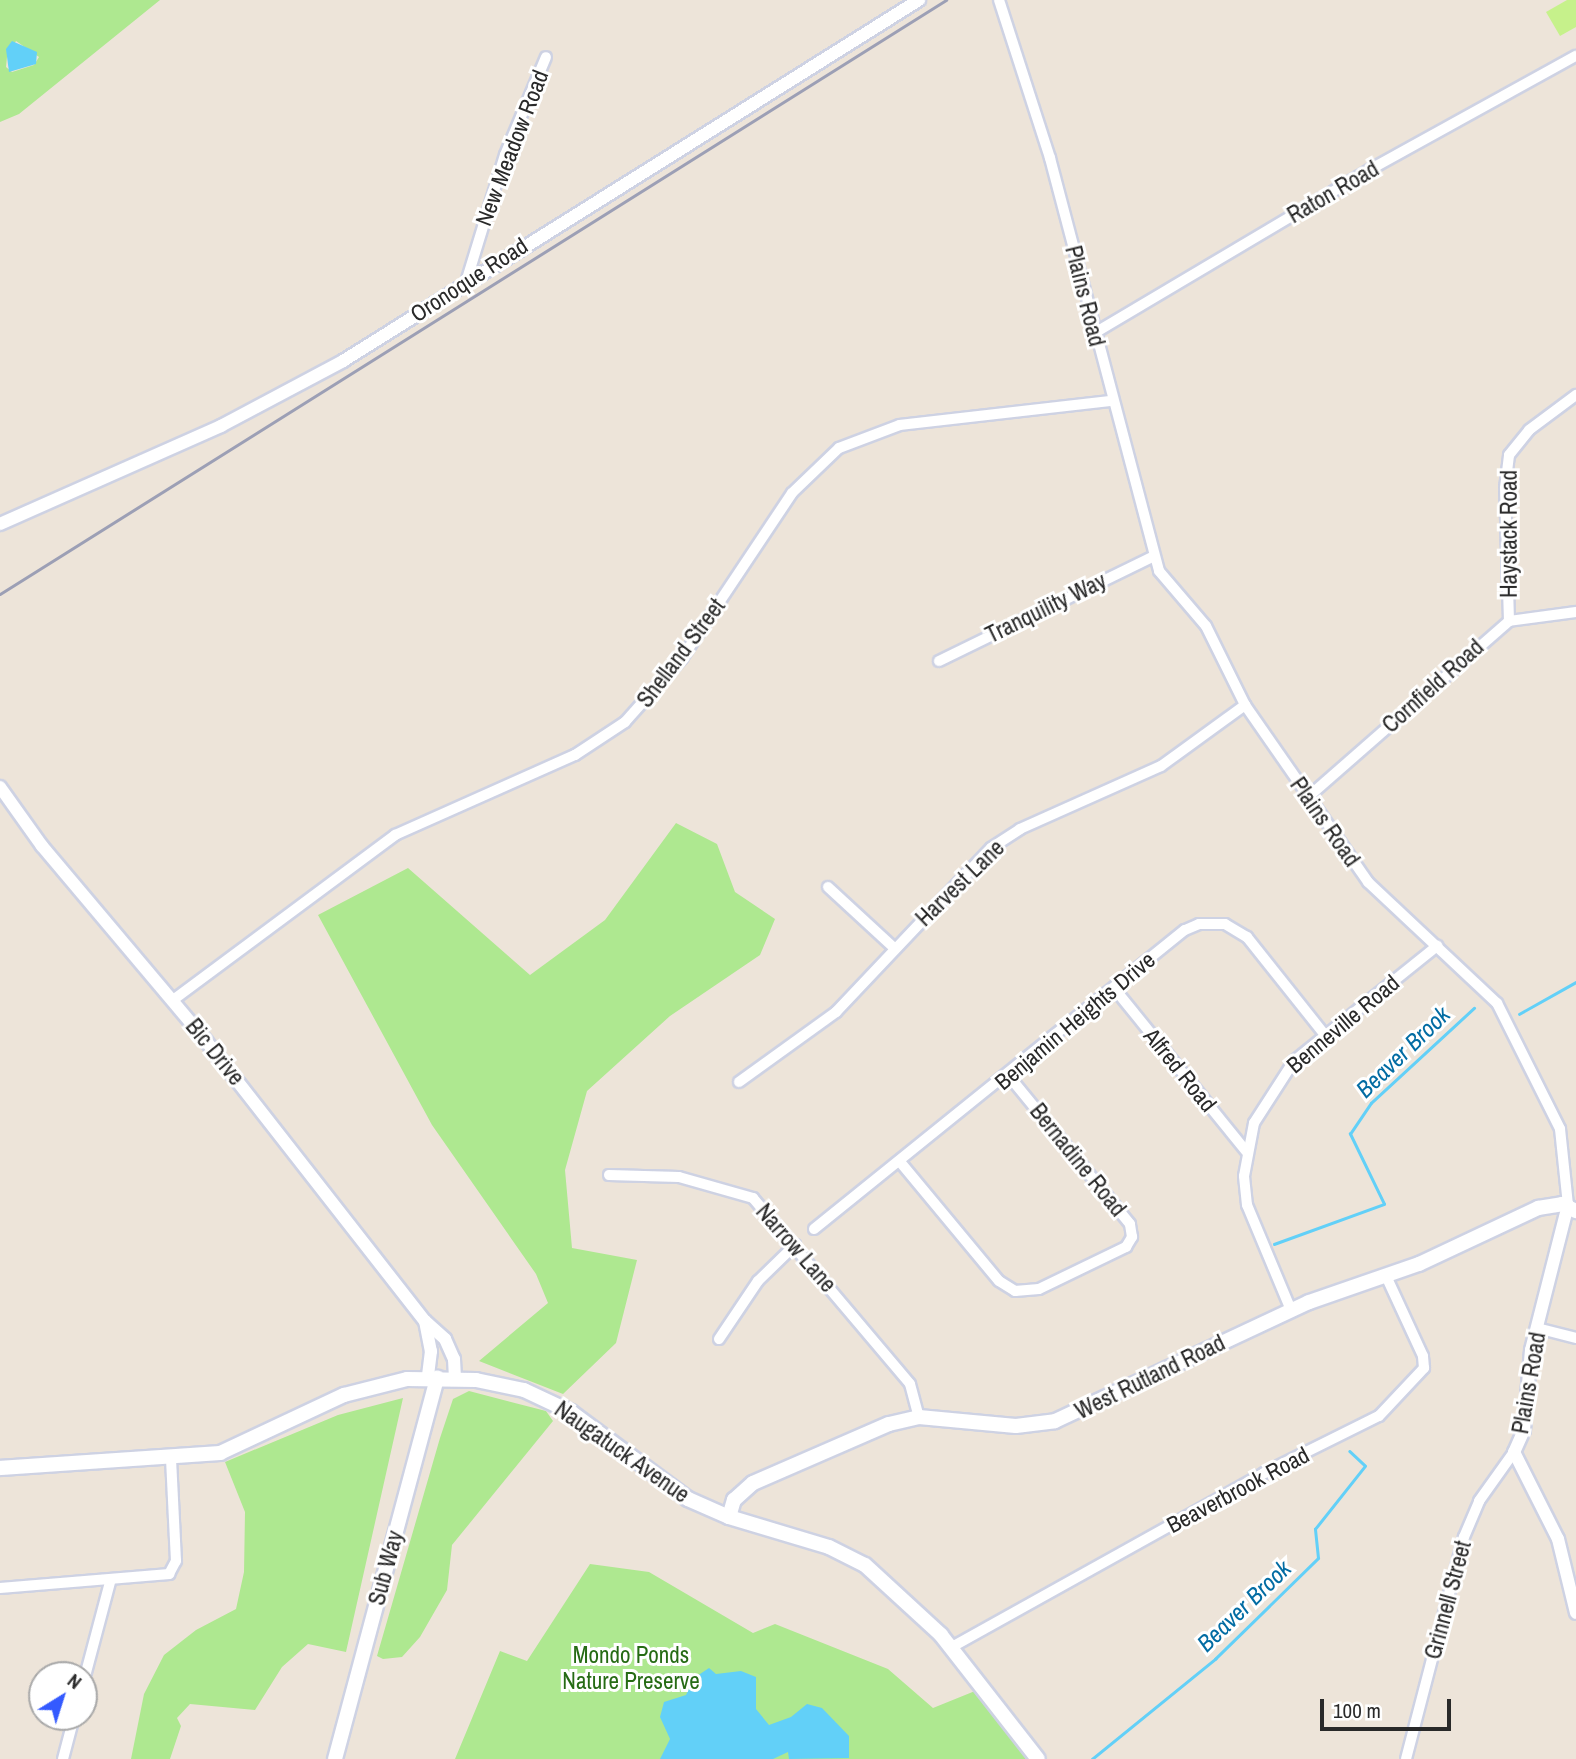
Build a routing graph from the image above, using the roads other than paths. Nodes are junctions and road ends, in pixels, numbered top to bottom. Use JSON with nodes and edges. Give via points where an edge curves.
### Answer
{"nodes":[{"id":1,"x":919,"y":0,"type":"edge"},
{"id":2,"x":999,"y":0,"type":"edge"},
{"id":3,"x":1576,"y":56,"type":"edge"},
{"id":4,"x":546,"y":57,"type":"dead end"},
{"id":5,"x":467,"y":279,"type":"junction"},
{"id":6,"x":1093,"y":334,"type":"junction"},
{"id":7,"x":1576,"y":395,"type":"edge"},
{"id":8,"x":1112,"y":401,"type":"junction"},
{"id":9,"x":0,"y":524,"type":"edge"},
{"id":10,"x":1154,"y":556,"type":"junction"},
{"id":11,"x":1576,"y":612,"type":"edge"},
{"id":12,"x":1509,"y":621,"type":"junction"},
{"id":13,"x":939,"y":661,"type":"dead end"},
{"id":14,"x":1245,"y":705,"type":"junction"},
{"id":15,"x":0,"y":787,"type":"edge"},
{"id":16,"x":1307,"y":798,"type":"junction"},
{"id":17,"x":828,"y":887,"type":"dead end"},
{"id":18,"x":1437,"y":946,"type":"junction"},
{"id":19,"x":894,"y":948,"type":"junction"},
{"id":20,"x":1114,"y":988,"type":"junction"},
{"id":21,"x":173,"y":1000,"type":"junction"},
{"id":22,"x":1325,"y":1035,"type":"junction"},
{"id":23,"x":1009,"y":1076,"type":"junction"},
{"id":24,"x":739,"y":1082,"type":"dead end"},
{"id":25,"x":1246,"y":1151,"type":"junction"},
{"id":26,"x":901,"y":1163,"type":"junction"},
{"id":27,"x":609,"y":1175,"type":"dead end"},
{"id":28,"x":1572,"y":1208,"type":"edge"},
{"id":29,"x":814,"y":1229,"type":"dead end"},
{"id":30,"x":795,"y":1245,"type":"junction"},
{"id":31,"x":1386,"y":1276,"type":"junction"},
{"id":32,"x":1291,"y":1310,"type":"junction"},
{"id":33,"x":425,"y":1321,"type":"junction"},
{"id":34,"x":1537,"y":1328,"type":"junction"},
{"id":35,"x":1576,"y":1338,"type":"edge"},
{"id":36,"x":719,"y":1339,"type":"dead end"},
{"id":37,"x":433,"y":1377,"type":"junction"},
{"id":38,"x":455,"y":1378,"type":"junction"},
{"id":39,"x":919,"y":1417,"type":"junction"},
{"id":40,"x":1514,"y":1452,"type":"junction"},
{"id":41,"x":171,"y":1458,"type":"junction"},
{"id":42,"x":0,"y":1468,"type":"edge"},
{"id":43,"x":729,"y":1517,"type":"junction"},
{"id":44,"x":110,"y":1582,"type":"junction"},
{"id":45,"x":0,"y":1588,"type":"edge"},
{"id":46,"x":1576,"y":1613,"type":"edge"},
{"id":47,"x":952,"y":1647,"type":"junction"},
{"id":48,"x":89,"y":1661,"type":"edge"},
{"id":49,"x":70,"y":1731,"type":"edge"},
{"id":50,"x":63,"y":1759,"type":"edge"},
{"id":51,"x":335,"y":1759,"type":"edge"},
{"id":52,"x":1038,"y":1759,"type":"edge"},
{"id":53,"x":1406,"y":1759,"type":"edge"}],
"edges":[{"from":1,"to":5,"type":"street","name":"Oronoque Road"},
{"from":2,"to":6,"type":"street","name":"Plains Road","via":[[1050,158]]},
{"from":3,"to":6,"type":"street","name":"Raton Road","via":[[1371,169]]},
{"from":4,"to":5,"type":"street","name":"New Meadow Road","via":[[505,155]]},
{"from":5,"to":9,"type":"street","name":"Oronoque Road","via":[[343,361],[221,426]]},
{"from":6,"to":8,"type":"street","name":"Plains Road"},
{"from":7,"to":12,"type":"street","name":"Haystack Road","via":[[1528,430],[1509,455],[1505,488]]},
{"from":8,"to":10,"type":"street","name":"Plains Road"},
{"from":8,"to":21,"type":"street","name":"Shelland Street","via":[[900,425],[839,448],[792,493],[682,658],[625,722],[575,755],[395,835]]},
{"from":10,"to":13,"type":"street","name":"Tranquility Way"},
{"from":10,"to":14,"type":"street","name":"Plains Road","via":[[1165,582],[1206,626]]},
{"from":11,"to":12,"type":"street"},
{"from":12,"to":16,"type":"street","name":"Cornfield Road"},
{"from":14,"to":16,"type":"street","name":"Plains Road"},
{"from":14,"to":19,"type":"street","name":"Harvest Lane","via":[[1161,766],[1020,829],[990,848]]},
{"from":15,"to":21,"type":"street","name":"Bic Drive","via":[[42,846]]},
{"from":16,"to":18,"type":"street","name":"Plains Road","via":[[1368,882]]},
{"from":17,"to":19,"type":"street"},
{"from":18,"to":22,"type":"street","name":"Benneville Road"},
{"from":18,"to":28,"type":"street","name":"Plains Road","via":[[1497,1003],[1544,1090],[1563,1144]]},
{"from":19,"to":24,"type":"street","name":"Harvest Lane","via":[[836,1012]]},
{"from":20,"to":22,"type":"street","name":"Benjamin Heights Drive","via":[[1185,930],[1199,924],[1225,924],[1256,947]]},
{"from":20,"to":23,"type":"street","name":"Benjamin Heights Drive"},
{"from":20,"to":25,"type":"street","name":"Alfred Road"},
{"from":21,"to":33,"type":"street","name":"Bic Drive"},
{"from":22,"to":25,"type":"street","name":"Benneville Road","via":[[1277,1082],[1254,1123]]},
{"from":23,"to":26,"type":"street","name":"Benjamin Heights Drive"},
{"from":23,"to":26,"type":"street","name":"Bernadine Road","via":[[1130,1224],[1132,1237],[1126,1247],[1039,1289],[1015,1291],[999,1281]]},
{"from":25,"to":32,"type":"street","name":"Benneville Road","via":[[1244,1176],[1251,1223]]},
{"from":26,"to":29,"type":"street","name":"Benjamin Heights Drive"},
{"from":27,"to":30,"type":"street","name":"Narrow Lane","via":[[679,1177],[753,1198]]},
{"from":28,"to":31,"type":"main road","name":"West Rutland Road","via":[[1538,1208]]},
{"from":28,"to":34,"type":"street","name":"Plains Road"},
{"from":30,"to":36,"type":"street","via":[[758,1281]]},
{"from":30,"to":39,"type":"street","name":"Narrow Lane","via":[[910,1384]]},
{"from":31,"to":32,"type":"main road","name":"West Rutland Road"},
{"from":31,"to":47,"type":"street","name":"Beaverbrook Road","via":[[1423,1356],[1424,1368],[1379,1416],[1264,1473]]},
{"from":32,"to":39,"type":"main road","name":"West Rutland Road","via":[[1055,1421],[1016,1426]]},
{"from":33,"to":37,"type":"street"},
{"from":33,"to":38,"type":"street","name":"Bic Drive","via":[[450,1349]]},
{"from":34,"to":35,"type":"street"},
{"from":34,"to":40,"type":"street","name":"Plains Road","via":[[1524,1430]]},
{"from":37,"to":38,"type":"main road","name":"Naugatuck Avenue"},
{"from":37,"to":41,"type":"main road","name":"Naugatuck Avenue","via":[[344,1395],[220,1453]]},
{"from":37,"to":51,"type":"main road","name":"Sub Way"},
{"from":38,"to":43,"type":"main road","name":"Naugatuck Avenue","via":[[508,1386],[556,1404],[665,1485]]},
{"from":39,"to":43,"type":"main road","name":"West Rutland Road","via":[[889,1424],[760,1479],[739,1494]]},
{"from":40,"to":46,"type":"street","name":"Plains Road","via":[[1558,1539]]},
{"from":40,"to":53,"type":"street","name":"Grinnell Street","via":[[1479,1501],[1464,1537]]},
{"from":41,"to":42,"type":"main road","name":"Naugatuck Avenue"},
{"from":41,"to":44,"type":"street","via":[[175,1567],[163,1578]]},
{"from":43,"to":47,"type":"main road","name":"Naugatuck Avenue","via":[[857,1559],[905,1598]]},
{"from":44,"to":45,"type":"street"},
{"from":44,"to":48,"type":"street"},
{"from":47,"to":52,"type":"main road","name":"Naugatuck Avenue"},
{"from":49,"to":50,"type":"street"}]}
